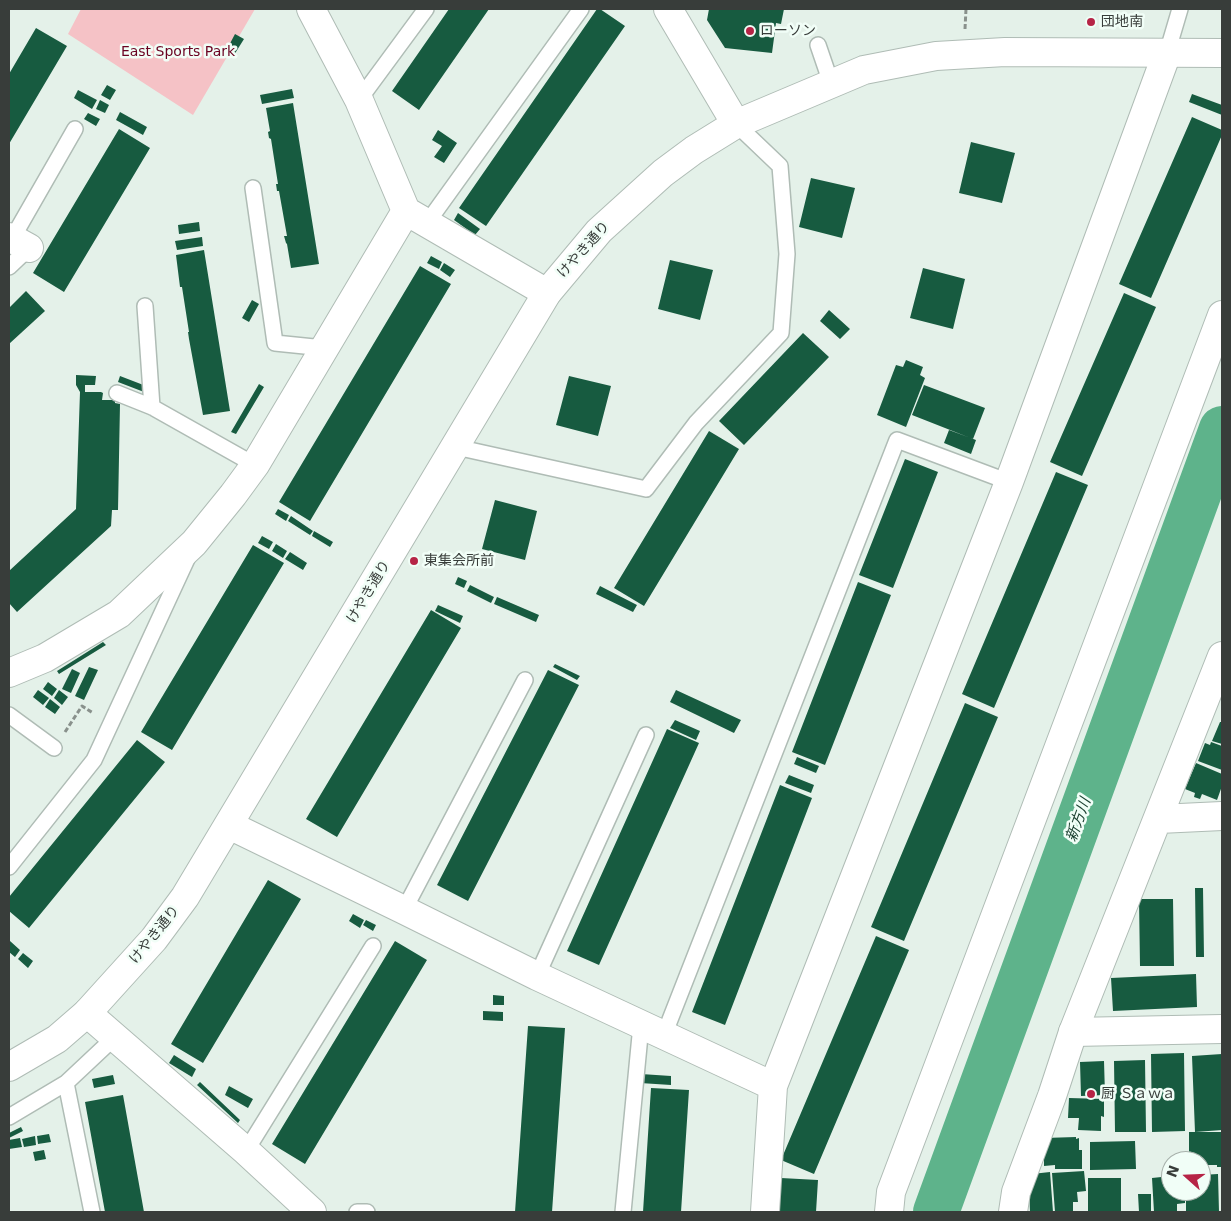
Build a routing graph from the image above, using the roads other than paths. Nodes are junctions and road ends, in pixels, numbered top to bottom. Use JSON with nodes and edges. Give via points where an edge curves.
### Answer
{"nodes":[{"id":1,"x":311,"y":9,"type":"edge"},
{"id":2,"x":426,"y":9,"type":"edge"},
{"id":3,"x":581,"y":9,"type":"edge"},
{"id":4,"x":668,"y":9,"type":"edge"},
{"id":5,"x":1180,"y":9,"type":"edge"},
{"id":6,"x":818,"y":45,"type":"dead end"},
{"id":7,"x":1167,"y":53,"type":"junction"},
{"id":8,"x":1222,"y":53,"type":"edge"},
{"id":9,"x":831,"y":83,"type":"junction"},
{"id":10,"x":359,"y":100,"type":"junction"},
{"id":11,"x":736,"y":124,"type":"junction"},
{"id":12,"x":75,"y":128,"type":"dead end"},
{"id":13,"x":253,"y":188,"type":"dead end"},
{"id":14,"x":417,"y":217,"type":"junction"},
{"id":15,"x":16,"y":241,"type":"edge"},
{"id":16,"x":9,"y":267,"type":"edge"},
{"id":17,"x":547,"y":293,"type":"junction"},
{"id":18,"x":145,"y":306,"type":"dead end"},
{"id":19,"x":1222,"y":315,"type":"edge"},
{"id":20,"x":324,"y":348,"type":"junction"},
{"id":21,"x":117,"y":393,"type":"dead end"},
{"id":22,"x":152,"y":407,"type":"junction"},
{"id":23,"x":456,"y":447,"type":"junction"},
{"id":24,"x":254,"y":465,"type":"junction"},
{"id":25,"x":1009,"y":482,"type":"junction"},
{"id":26,"x":194,"y":543,"type":"junction"},
{"id":27,"x":1222,"y":656,"type":"edge"},
{"id":28,"x":9,"y":673,"type":"edge"},
{"id":29,"x":525,"y":680,"type":"dead end"},
{"id":30,"x":9,"y":715,"type":"edge"},
{"id":31,"x":646,"y":735,"type":"dead end"},
{"id":32,"x":54,"y":748,"type":"road end"},
{"id":33,"x":1222,"y":816,"type":"edge"},
{"id":34,"x":1158,"y":819,"type":"junction"},
{"id":35,"x":230,"y":825,"type":"junction"},
{"id":36,"x":9,"y":867,"type":"edge"},
{"id":37,"x":404,"y":910,"type":"junction"},
{"id":38,"x":373,"y":946,"type":"dead end"},
{"id":39,"x":537,"y":976,"type":"junction"},
{"id":40,"x":87,"y":1013,"type":"junction"},
{"id":41,"x":1222,"y":1028,"type":"edge"},
{"id":42,"x":652,"y":1030,"type":"junction"},
{"id":43,"x":1073,"y":1032,"type":"junction"},
{"id":44,"x":115,"y":1037,"type":"junction"},
{"id":45,"x":9,"y":1067,"type":"edge"},
{"id":46,"x":66,"y":1083,"type":"junction"},
{"id":47,"x":773,"y":1086,"type":"junction"},
{"id":48,"x":9,"y":1117,"type":"edge"},
{"id":49,"x":246,"y":1151,"type":"junction"},
{"id":50,"x":92,"y":1212,"type":"edge"},
{"id":51,"x":312,"y":1212,"type":"edge"},
{"id":52,"x":357,"y":1212,"type":"edge"},
{"id":53,"x":367,"y":1212,"type":"edge"},
{"id":54,"x":623,"y":1212,"type":"edge"},
{"id":55,"x":765,"y":1212,"type":"edge"},
{"id":56,"x":889,"y":1212,"type":"edge"},
{"id":57,"x":1013,"y":1212,"type":"edge"}],
"edges":[{"from":1,"to":10,"type":"street"},
{"from":2,"to":10,"type":"lane"},
{"from":3,"to":14,"type":"lane"},
{"from":4,"to":11,"type":"street"},
{"from":5,"to":7,"type":"lane"},
{"from":6,"to":9,"type":"lane"},
{"from":7,"to":8,"type":"street","name":"けやき通り"},
{"from":7,"to":9,"type":"street","name":"けやき通り","via":[[1005,52],[936,56],[864,70]]},
{"from":7,"to":25,"type":"street"},
{"from":9,"to":11,"type":"street","name":"けやき通り"},
{"from":10,"to":14,"type":"street"},
{"from":11,"to":17,"type":"street","name":"けやき通り","via":[[663,173],[599,231]]},
{"from":11,"to":23,"type":"lane","via":[[780,166],[788,254],[781,333],[696,422],[646,488]]},
{"from":12,"to":15,"type":"lane"},
{"from":13,"to":20,"type":"lane","via":[[275,343]]},
{"from":14,"to":17,"type":"street"},
{"from":14,"to":20,"type":"street"},
{"from":15,"to":16,"type":"lane"},
{"from":17,"to":23,"type":"street","name":"けやき通り"},
{"from":18,"to":22,"type":"lane"},
{"from":19,"to":56,"type":"street","via":[[891,1192]]},
{"from":20,"to":24,"type":"street"},
{"from":21,"to":22,"type":"lane"},
{"from":22,"to":24,"type":"lane"},
{"from":23,"to":35,"type":"street","name":"けやき通り"},
{"from":24,"to":26,"type":"street"},
{"from":25,"to":42,"type":"lane","via":[[897,440]]},
{"from":25,"to":47,"type":"street"},
{"from":26,"to":28,"type":"street","via":[[119,614],[45,658]]},
{"from":26,"to":36,"type":"lane","via":[[94,760]]},
{"from":27,"to":34,"type":"street"},
{"from":29,"to":37,"type":"lane"},
{"from":30,"to":32,"type":"lane"},
{"from":31,"to":39,"type":"lane"},
{"from":33,"to":34,"type":"street"},
{"from":34,"to":43,"type":"street"},
{"from":35,"to":37,"type":"street"},
{"from":35,"to":40,"type":"street","name":"けやき通り","via":[[154,939]]},
{"from":37,"to":39,"type":"street"},
{"from":38,"to":49,"type":"lane"},
{"from":39,"to":42,"type":"street"},
{"from":40,"to":44,"type":"street"},
{"from":40,"to":45,"type":"street","name":"けやき通り","via":[[57,1039]]},
{"from":41,"to":43,"type":"street"},
{"from":42,"to":47,"type":"street"},
{"from":42,"to":54,"type":"lane"},
{"from":43,"to":57,"type":"street","via":[[1016,1192]]},
{"from":44,"to":46,"type":"lane"},
{"from":44,"to":49,"type":"street"},
{"from":46,"to":48,"type":"lane"},
{"from":46,"to":50,"type":"lane"},
{"from":47,"to":55,"type":"street"},
{"from":49,"to":51,"type":"street"},
{"from":52,"to":53,"type":"lane"}]}
